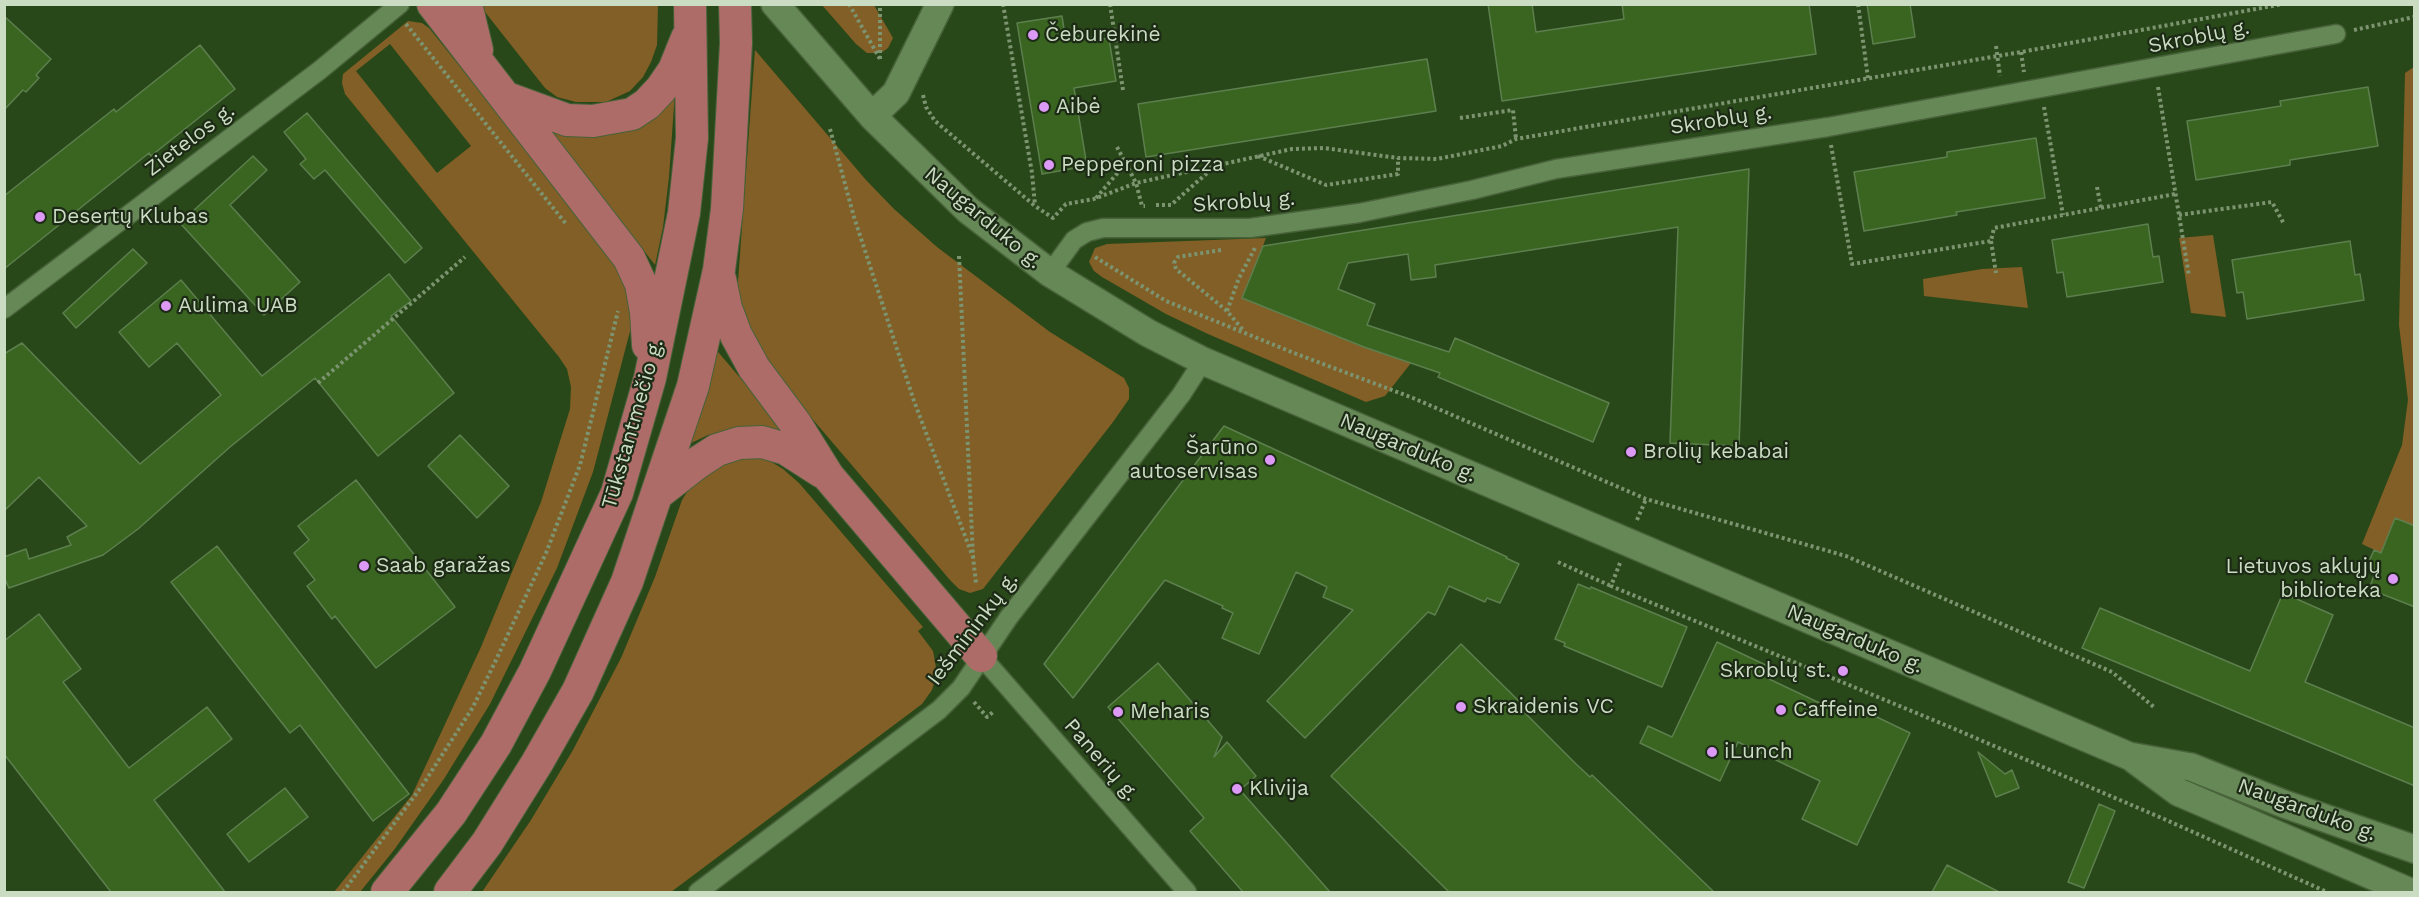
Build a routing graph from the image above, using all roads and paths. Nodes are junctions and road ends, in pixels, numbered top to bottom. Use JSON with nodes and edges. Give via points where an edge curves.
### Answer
{"nodes":[{"id":1,"x":433,"y":4,"type":"edge"},
{"id":2,"x":465,"y":4,"type":"edge"},
{"id":3,"x":735,"y":4,"type":"edge"},
{"id":4,"x":775,"y":4,"type":"edge"},
{"id":5,"x":849,"y":4,"type":"edge"},
{"id":6,"x":880,"y":4,"type":"edge"},
{"id":7,"x":940,"y":4,"type":"edge"},
{"id":8,"x":1003,"y":4,"type":"edge"},
{"id":9,"x":1110,"y":4,"type":"edge"},
{"id":10,"x":1858,"y":4,"type":"edge"},
{"id":11,"x":2283,"y":4,"type":"edge"},
{"id":12,"x":397,"y":7,"type":"edge"},
{"id":13,"x":691,"y":15,"type":"edge"},
{"id":14,"x":2415,"y":17,"type":"edge"},
{"id":15,"x":2336,"y":34,"type":"joint"},
{"id":16,"x":1996,"y":46,"type":"dead end"},
{"id":17,"x":1997,"y":56,"type":"junction"},
{"id":18,"x":481,"y":65,"type":"junction"},
{"id":19,"x":2155,"y":69,"type":"junction"},
{"id":20,"x":1868,"y":78,"type":"junction"},
{"id":21,"x":2041,"y":88,"type":"junction"},
{"id":22,"x":927,"y":89,"type":"dead end"},
{"id":23,"x":1123,"y":90,"type":"dead end"},
{"id":24,"x":2003,"y":95,"type":"junction"},
{"id":25,"x":506,"y":97,"type":"junction"},
{"id":26,"x":872,"y":116,"type":"junction"},
{"id":27,"x":1460,"y":118,"type":"dead end"},
{"id":28,"x":1828,"y":127,"type":"junction"},
{"id":29,"x":830,"y":129,"type":"dead end"},
{"id":30,"x":1516,"y":139,"type":"junction"},
{"id":31,"x":1117,"y":147,"type":"dead end"},
{"id":32,"x":1258,"y":155,"type":"junction"},
{"id":33,"x":1398,"y":158,"type":"junction"},
{"id":34,"x":1127,"y":162,"type":"junction"},
{"id":35,"x":1217,"y":164,"type":"junction"},
{"id":36,"x":1136,"y":183,"type":"junction"},
{"id":37,"x":2097,"y":188,"type":"dead end"},
{"id":38,"x":2175,"y":194,"type":"junction"},
{"id":39,"x":1094,"y":199,"type":"junction"},
{"id":40,"x":1035,"y":206,"type":"junction"},
{"id":41,"x":2101,"y":208,"type":"junction"},
{"id":42,"x":2063,"y":215,"type":"junction"},
{"id":43,"x":2179,"y":215,"type":"junction"},
{"id":44,"x":2284,"y":224,"type":"dead end"},
{"id":45,"x":571,"y":231,"type":"dead end"},
{"id":46,"x":1991,"y":241,"type":"junction"},
{"id":47,"x":1246,"y":246,"type":"dead end"},
{"id":48,"x":1223,"y":250,"type":"dead end"},
{"id":49,"x":959,"y":256,"type":"dead end"},
{"id":50,"x":1095,"y":257,"type":"dead end"},
{"id":51,"x":465,"y":258,"type":"dead end"},
{"id":52,"x":718,"y":270,"type":"junction"},
{"id":53,"x":1050,"y":273,"type":"junction"},
{"id":54,"x":1996,"y":273,"type":"dead end"},
{"id":55,"x":2189,"y":276,"type":"dead end"},
{"id":56,"x":619,"y":305,"type":"dead end"},
{"id":57,"x":4,"y":309,"type":"edge"},
{"id":58,"x":1227,"y":311,"type":"junction"},
{"id":59,"x":1245,"y":332,"type":"junction"},
{"id":60,"x":1203,"y":361,"type":"junction"},
{"id":61,"x":650,"y":378,"type":"junction"},
{"id":62,"x":318,"y":383,"type":"dead end"},
{"id":63,"x":828,"y":476,"type":"junction"},
{"id":64,"x":657,"y":494,"type":"junction"},
{"id":65,"x":973,"y":557,"type":"junction"},
{"id":66,"x":1558,"y":562,"type":"dead end"},
{"id":67,"x":976,"y":584,"type":"dead end"},
{"id":68,"x":1611,"y":586,"type":"dead end"},
{"id":69,"x":1696,"y":620,"type":"dead end"},
{"id":70,"x":981,"y":656,"type":"junction"},
{"id":71,"x":972,"y":700,"type":"dead end"},
{"id":72,"x":2155,"y":708,"type":"dead end"},
{"id":73,"x":993,"y":712,"type":"dead end"},
{"id":74,"x":2129,"y":756,"type":"junction"},
{"id":75,"x":2415,"y":849,"type":"edge"},
{"id":76,"x":343,"y":892,"type":"edge"},
{"id":77,"x":387,"y":892,"type":"edge"},
{"id":78,"x":450,"y":892,"type":"edge"},
{"id":79,"x":698,"y":892,"type":"edge"},
{"id":80,"x":1187,"y":892,"type":"edge"},
{"id":81,"x":2327,"y":892,"type":"edge"},
{"id":82,"x":2410,"y":892,"type":"edge"}],
"edges":[{"from":1,"to":18,"type":"highway"},
{"from":2,"to":18,"type":"highway"},
{"from":3,"to":52,"type":"highway","name":"Tūkstantmečio g.","via":[[727,209]]},
{"from":4,"to":26,"type":"main road","name":"Naugarduko g."},
{"from":5,"to":6,"type":"path","via":[[880,59]]},
{"from":7,"to":26,"type":"main road","via":[[896,93]]},
{"from":8,"to":40,"type":"path"},
{"from":9,"to":23,"type":"path"},
{"from":10,"to":20,"type":"path"},
{"from":11,"to":17,"type":"path"},
{"from":12,"to":45,"type":"path"},
{"from":12,"to":57,"type":"street","name":"Zietelos g.","via":[[320,70]]},
{"from":13,"to":25,"type":"highway","via":[[674,70],[647,104],[632,114],[593,122],[567,120]]},
{"from":13,"to":61,"type":"highway","name":"Tūkstantmečio g.","via":[[692,138],[684,213]]},
{"from":14,"to":15,"type":"path"},
{"from":15,"to":19,"type":"street","name":"Skroblų g."},
{"from":16,"to":17,"type":"path"},
{"from":17,"to":20,"type":"path"},
{"from":17,"to":24,"type":"path"},
{"from":18,"to":25,"type":"highway"},
{"from":19,"to":21,"type":"street","name":"Skroblų g."},
{"from":19,"to":38,"type":"path"},
{"from":20,"to":30,"type":"path"},
{"from":21,"to":24,"type":"street","name":"Skroblų g."},
{"from":21,"to":42,"type":"path"},
{"from":22,"to":40,"type":"path","via":[[923,95],[935,121]]},
{"from":24,"to":28,"type":"street","name":"Skroblų g."},
{"from":25,"to":61,"type":"highway","via":[[629,258],[641,284],[646,312]]},
{"from":26,"to":53,"type":"main road","name":"Naugarduko g.","via":[[968,210]]},
{"from":27,"to":30,"type":"path","via":[[1513,110]]},
{"from":28,"to":46,"type":"path","via":[[1852,264]]},
{"from":28,"to":53,"type":"street","name":"Skroblų g.","via":[[1556,169],[1359,213],[1271,226],[1103,228],[1074,240]]},
{"from":29,"to":65,"type":"path","via":[[854,217],[914,401]]},
{"from":30,"to":33,"type":"path","via":[[1502,146],[1437,159]]},
{"from":31,"to":34,"type":"path"},
{"from":32,"to":33,"type":"path","via":[[1324,148]]},
{"from":32,"to":33,"type":"path","via":[[1326,185],[1398,174]]},
{"from":32,"to":35,"type":"path"},
{"from":34,"to":36,"type":"path"},
{"from":34,"to":39,"type":"path"},
{"from":35,"to":36,"type":"path"},
{"from":35,"to":36,"type":"path","via":[[1171,205],[1142,206]]},
{"from":36,"to":39,"type":"path"},
{"from":37,"to":41,"type":"path"},
{"from":38,"to":41,"type":"path"},
{"from":38,"to":43,"type":"path"},
{"from":39,"to":40,"type":"path","via":[[1066,204],[1053,218]]},
{"from":41,"to":42,"type":"path"},
{"from":42,"to":46,"type":"path","via":[[1994,228]]},
{"from":43,"to":44,"type":"path","via":[[2272,202]]},
{"from":43,"to":55,"type":"path"},
{"from":46,"to":54,"type":"path"},
{"from":47,"to":58,"type":"path","via":[[1257,244]]},
{"from":48,"to":58,"type":"path","via":[[1178,257],[1174,263],[1176,269]]},
{"from":49,"to":65,"type":"path"},
{"from":50,"to":59,"type":"path","via":[[1166,300]]},
{"from":51,"to":62,"type":"path"},
{"from":52,"to":63,"type":"highway","via":[[736,335]]},
{"from":52,"to":64,"type":"highway","name":"Tūkstantmečio g.","via":[[693,387]]},
{"from":53,"to":60,"type":"main road","name":"Naugarduko g.","via":[[1140,329]]},
{"from":56,"to":76,"type":"path","via":[[580,465],[546,553],[506,639],[473,707],[422,786]]},
{"from":58,"to":59,"type":"path"},
{"from":59,"to":72,"type":"path","via":[[1413,398],[1646,499],[1846,556],[2112,672]]},
{"from":60,"to":70,"type":"street","name":"Iešmininkų g."},
{"from":60,"to":74,"type":"main road","name":"Naugarduko g."},
{"from":61,"to":77,"type":"highway","name":"Tūkstantmečio g.","via":[[617,493],[535,671],[496,744],[451,813]]},
{"from":63,"to":64,"type":"highway","via":[[786,449],[762,442],[739,443],[717,450]]},
{"from":63,"to":70,"type":"highway"},
{"from":64,"to":78,"type":"highway","name":"Tūkstantmečio g.","via":[[627,582],[578,691],[487,843]]},
{"from":65,"to":67,"type":"path"},
{"from":66,"to":68,"type":"path"},
{"from":69,"to":81,"type":"path"},
{"from":70,"to":79,"type":"street","name":"Iešmininkų g.","via":[[961,688],[939,710]]},
{"from":70,"to":80,"type":"street","name":"Panerių g."},
{"from":71,"to":73,"type":"path","via":[[987,717]]},
{"from":74,"to":75,"type":"main road","name":"Naugarduko g.","via":[[2191,767]]},
{"from":74,"to":82,"type":"main road","name":"Naugarduko g.","via":[[2178,792]]}]}
